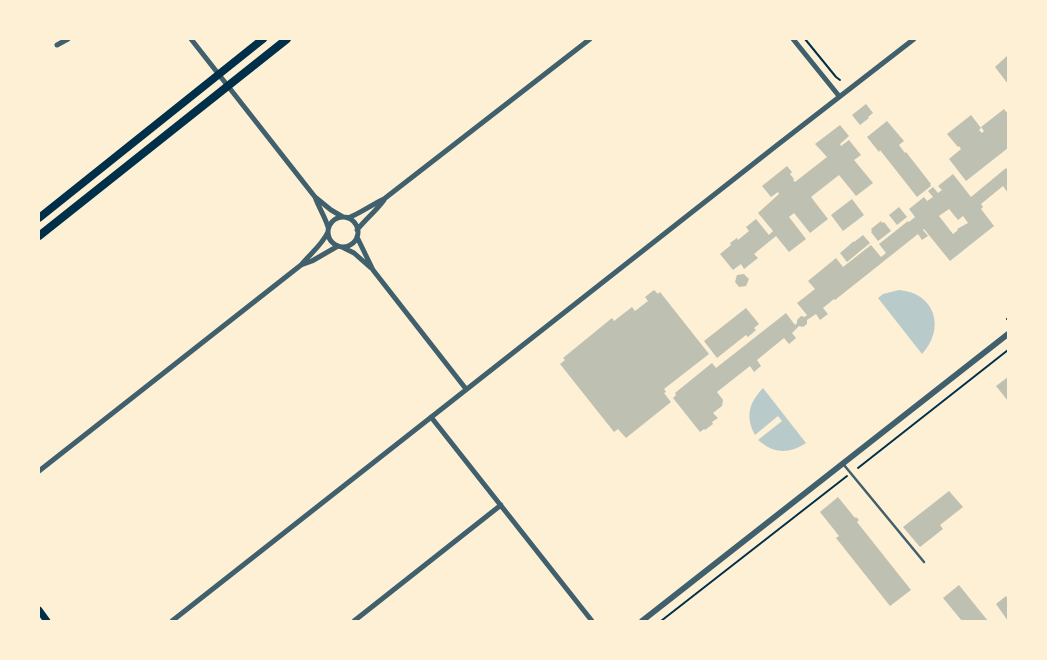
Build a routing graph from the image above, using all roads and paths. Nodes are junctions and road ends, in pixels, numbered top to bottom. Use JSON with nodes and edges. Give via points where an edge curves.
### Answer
{"nodes":[{"id":1,"x":68,"y":39,"type":"edge"},
{"id":2,"x":191,"y":39,"type":"edge"},
{"id":3,"x":263,"y":39,"type":"edge"},
{"id":4,"x":287,"y":39,"type":"edge"},
{"id":5,"x":590,"y":39,"type":"edge"},
{"id":6,"x":793,"y":39,"type":"edge"},
{"id":7,"x":805,"y":39,"type":"edge"},
{"id":8,"x":914,"y":39,"type":"edge"},
{"id":9,"x":57,"y":45,"type":"dead end"},
{"id":10,"x":218,"y":74,"type":"junction"},
{"id":11,"x":840,"y":80,"type":"dead end"},
{"id":12,"x":227,"y":86,"type":"junction"},
{"id":13,"x":839,"y":96,"type":"junction"},
{"id":14,"x":315,"y":197,"type":"junction"},
{"id":15,"x":384,"y":199,"type":"junction"},
{"id":16,"x":345,"y":217,"type":"junction"},
{"id":17,"x":39,"y":218,"type":"edge"},
{"id":18,"x":328,"y":229,"type":"junction"},
{"id":19,"x":357,"y":230,"type":"junction"},
{"id":20,"x":39,"y":236,"type":"edge"},
{"id":21,"x":357,"y":237,"type":"junction"},
{"id":22,"x":340,"y":246,"type":"junction"},
{"id":23,"x":301,"y":265,"type":"junction"},
{"id":24,"x":373,"y":270,"type":"junction"},
{"id":25,"x":1008,"y":334,"type":"edge"},
{"id":26,"x":1008,"y":350,"type":"edge"},
{"id":27,"x":466,"y":389,"type":"junction"},
{"id":28,"x":431,"y":417,"type":"junction"},
{"id":29,"x":843,"y":463,"type":"junction"},
{"id":30,"x":858,"y":468,"type":"dead end"},
{"id":31,"x":39,"y":471,"type":"edge"},
{"id":32,"x":847,"y":476,"type":"dead end"},
{"id":33,"x":501,"y":505,"type":"junction"},
{"id":34,"x":924,"y":562,"type":"dead end"},
{"id":35,"x":39,"y":610,"type":"edge"},
{"id":36,"x":47,"y":621,"type":"edge"},
{"id":37,"x":172,"y":621,"type":"edge"},
{"id":38,"x":354,"y":621,"type":"edge"},
{"id":39,"x":592,"y":621,"type":"edge"},
{"id":40,"x":642,"y":621,"type":"edge"},
{"id":41,"x":662,"y":621,"type":"edge"}],
"edges":[{"from":1,"to":9,"type":"street"},
{"from":2,"to":10,"type":"street"},
{"from":3,"to":10,"type":"highway"},
{"from":4,"to":12,"type":"highway"},
{"from":5,"to":15,"type":"street"},
{"from":6,"to":13,"type":"street"},
{"from":7,"to":11,"type":"path"},
{"from":8,"to":13,"type":"street"},
{"from":10,"to":12,"type":"street"},
{"from":10,"to":17,"type":"highway"},
{"from":12,"to":14,"type":"street"},
{"from":12,"to":20,"type":"highway"},
{"from":13,"to":27,"type":"street"},
{"from":14,"to":16,"type":"street"},
{"from":14,"to":18,"type":"street"},
{"from":15,"to":16,"type":"street","via":[[359,214]]},
{"from":15,"to":19,"type":"street"},
{"from":16,"to":18,"type":"street","via":[[334,220]]},
{"from":16,"to":19,"type":"street","via":[[355,224]]},
{"from":18,"to":22,"type":"street","via":[[330,241]]},
{"from":18,"to":23,"type":"street","via":[[322,243]]},
{"from":19,"to":21,"type":"street"},
{"from":21,"to":22,"type":"street","via":[[351,244]]},
{"from":21,"to":24,"type":"street"},
{"from":22,"to":23,"type":"street"},
{"from":22,"to":24,"type":"street","via":[[354,253]]},
{"from":23,"to":31,"type":"street"},
{"from":24,"to":27,"type":"street"},
{"from":25,"to":29,"type":"street"},
{"from":26,"to":30,"type":"path"},
{"from":27,"to":28,"type":"street"},
{"from":28,"to":33,"type":"street"},
{"from":28,"to":37,"type":"street"},
{"from":29,"to":34,"type":"lane"},
{"from":29,"to":40,"type":"street"},
{"from":32,"to":41,"type":"path"},
{"from":33,"to":38,"type":"street"},
{"from":33,"to":39,"type":"street"},
{"from":35,"to":36,"type":"main road"}]}
